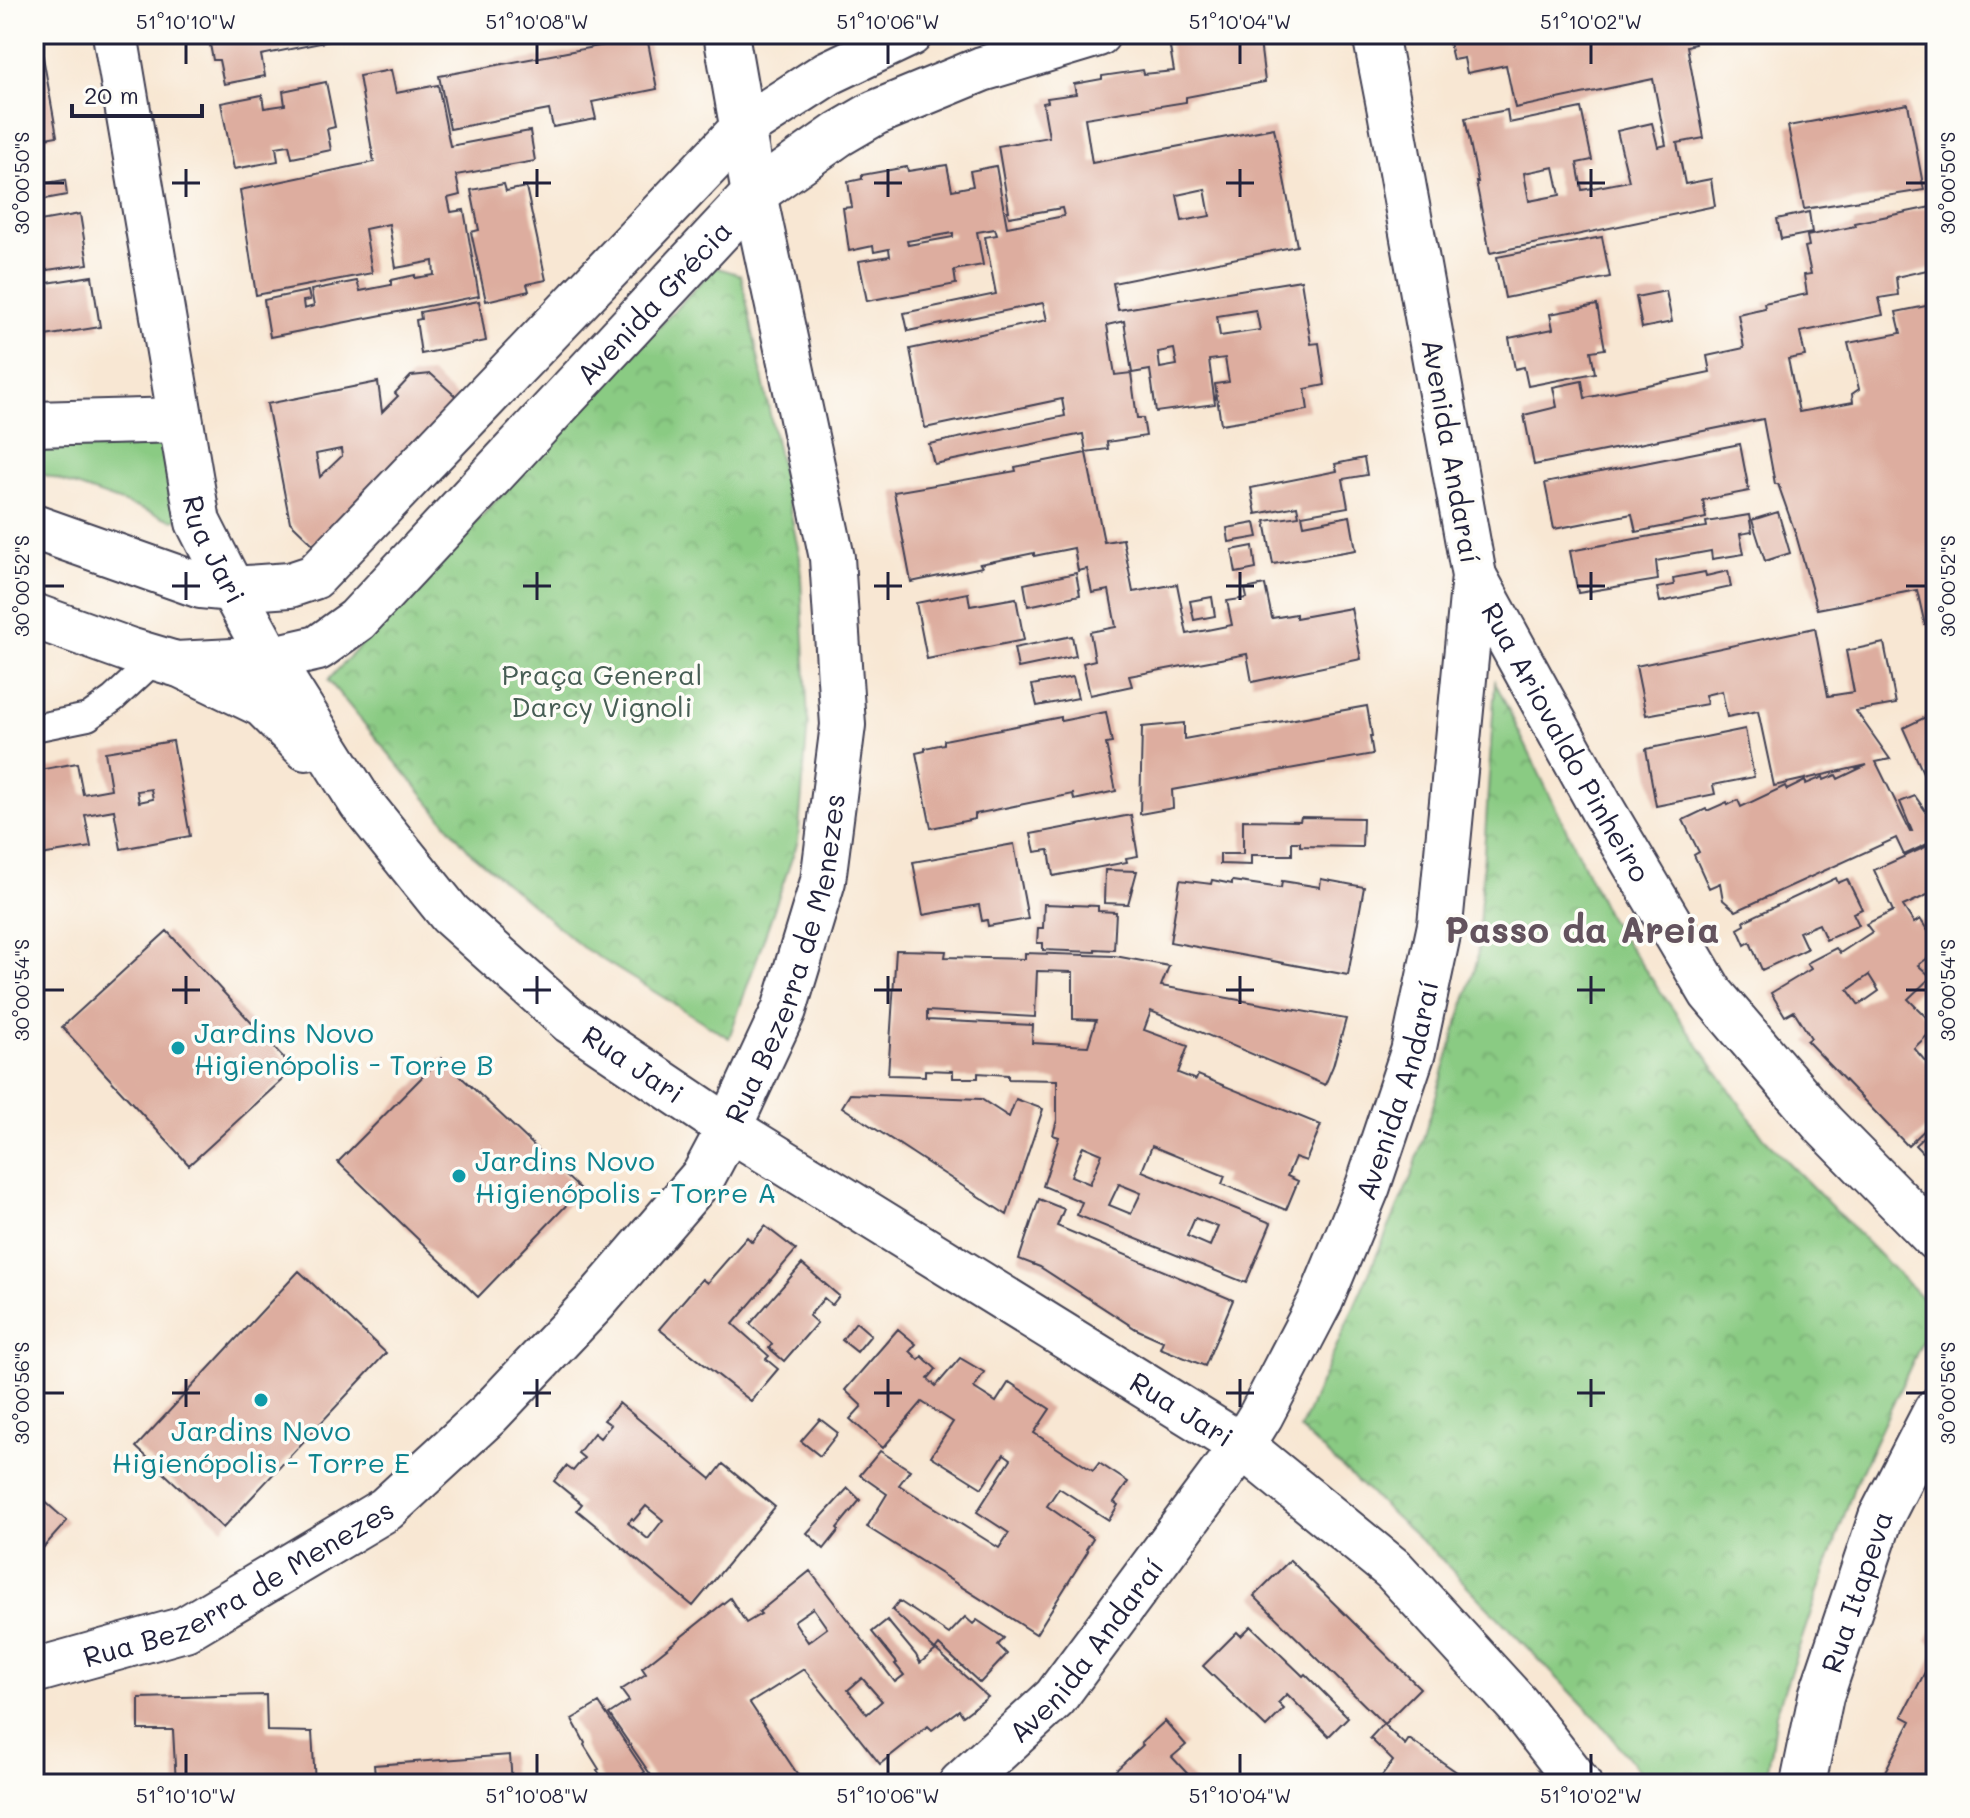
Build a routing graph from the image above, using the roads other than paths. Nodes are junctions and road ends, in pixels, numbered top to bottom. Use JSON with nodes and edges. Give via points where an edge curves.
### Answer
{"nodes":[{"id":1,"x":115,"y":34,"type":"edge"},
{"id":2,"x":726,"y":34,"type":"edge"},
{"id":3,"x":910,"y":34,"type":"edge"},
{"id":4,"x":1098,"y":34,"type":"edge"},
{"id":5,"x":1375,"y":34,"type":"edge"},
{"id":6,"x":743,"y":128,"type":"junction"},
{"id":7,"x":754,"y":194,"type":"junction"},
{"id":8,"x":180,"y":420,"type":"junction"},
{"id":9,"x":34,"y":424,"type":"edge"},
{"id":10,"x":34,"y":527,"type":"edge"},
{"id":11,"x":1474,"y":576,"type":"junction"},
{"id":12,"x":232,"y":589,"type":"junction"},
{"id":13,"x":34,"y":616,"type":"edge"},
{"id":14,"x":270,"y":659,"type":"junction"},
{"id":15,"x":166,"y":661,"type":"junction"},
{"id":16,"x":34,"y":728,"type":"edge"},
{"id":17,"x":361,"y":803,"type":"junction"},
{"id":18,"x":729,"y":1128,"type":"junction"},
{"id":19,"x":1936,"y":1239,"type":"edge"},
{"id":20,"x":1936,"y":1410,"type":"edge"},
{"id":21,"x":1242,"y":1446,"type":"junction"},
{"id":22,"x":34,"y":1671,"type":"edge"},
{"id":23,"x":961,"y":1784,"type":"edge"},
{"id":24,"x":1579,"y":1784,"type":"edge"},
{"id":25,"x":1803,"y":1784,"type":"edge"}],
"edges":[{"from":1,"to":8,"type":"street","name":"Rua Jari"},
{"from":2,"to":6,"type":"street","name":"Rua Bezerra de Menezes"},
{"from":3,"to":6,"type":"street","name":"Avenida Grécia","via":[[828,73]]},
{"from":4,"to":7,"type":"street","name":"Avenida Grécia","via":[[982,69],[875,113]]},
{"from":5,"to":11,"type":"street","name":"Avenida Andaraí"},
{"from":6,"to":7,"type":"street","name":"Rua Bezerra de Menezes"},
{"from":6,"to":12,"type":"street","name":"Avenida Grécia","via":[[314,577],[290,585]]},
{"from":7,"to":14,"type":"street","name":"Avenida Grécia","via":[[357,620],[318,648]]},
{"from":7,"to":18,"type":"street","name":"Rua Bezerra de Menezes","via":[[832,558],[843,725],[823,881],[784,1010]]},
{"from":8,"to":9,"type":"street"},
{"from":8,"to":12,"type":"street","name":"Rua Jari","via":[[198,522]]},
{"from":10,"to":12,"type":"street","name":"Avenida Grécia","via":[[201,586]]},
{"from":11,"to":19,"type":"street","name":"Rua Ariovaldo Pinheiro","via":[[1711,993],[1823,1124]]},
{"from":11,"to":21,"type":"street","name":"Avenida Andaraí","via":[[1440,925],[1413,1052],[1368,1186],[1321,1300]]},
{"from":12,"to":14,"type":"street","name":"Rua Jari"},
{"from":13,"to":15,"type":"street"},
{"from":14,"to":15,"type":"street","name":"Avenida Grécia"},
{"from":14,"to":17,"type":"street","name":"Rua Jari"},
{"from":15,"to":16,"type":"lane","via":[[88,717]]},
{"from":15,"to":17,"type":"street","via":[[263,705]]},
{"from":17,"to":18,"type":"street","name":"Rua Jari","via":[[450,914],[558,1011]]},
{"from":18,"to":21,"type":"street","name":"Rua Jari"},
{"from":18,"to":22,"type":"street","name":"Rua Bezerra de Menezes","via":[[704,1175],[595,1302],[489,1414],[386,1509],[185,1629]]},
{"from":20,"to":25,"type":"street","name":"Rua Itapeva","via":[[1881,1517],[1821,1696]]},
{"from":21,"to":23,"type":"street","name":"Avenida Andaraí","via":[[1055,1698]]},
{"from":21,"to":24,"type":"street","name":"Rua Jari","via":[[1394,1570],[1517,1704]]}]}
